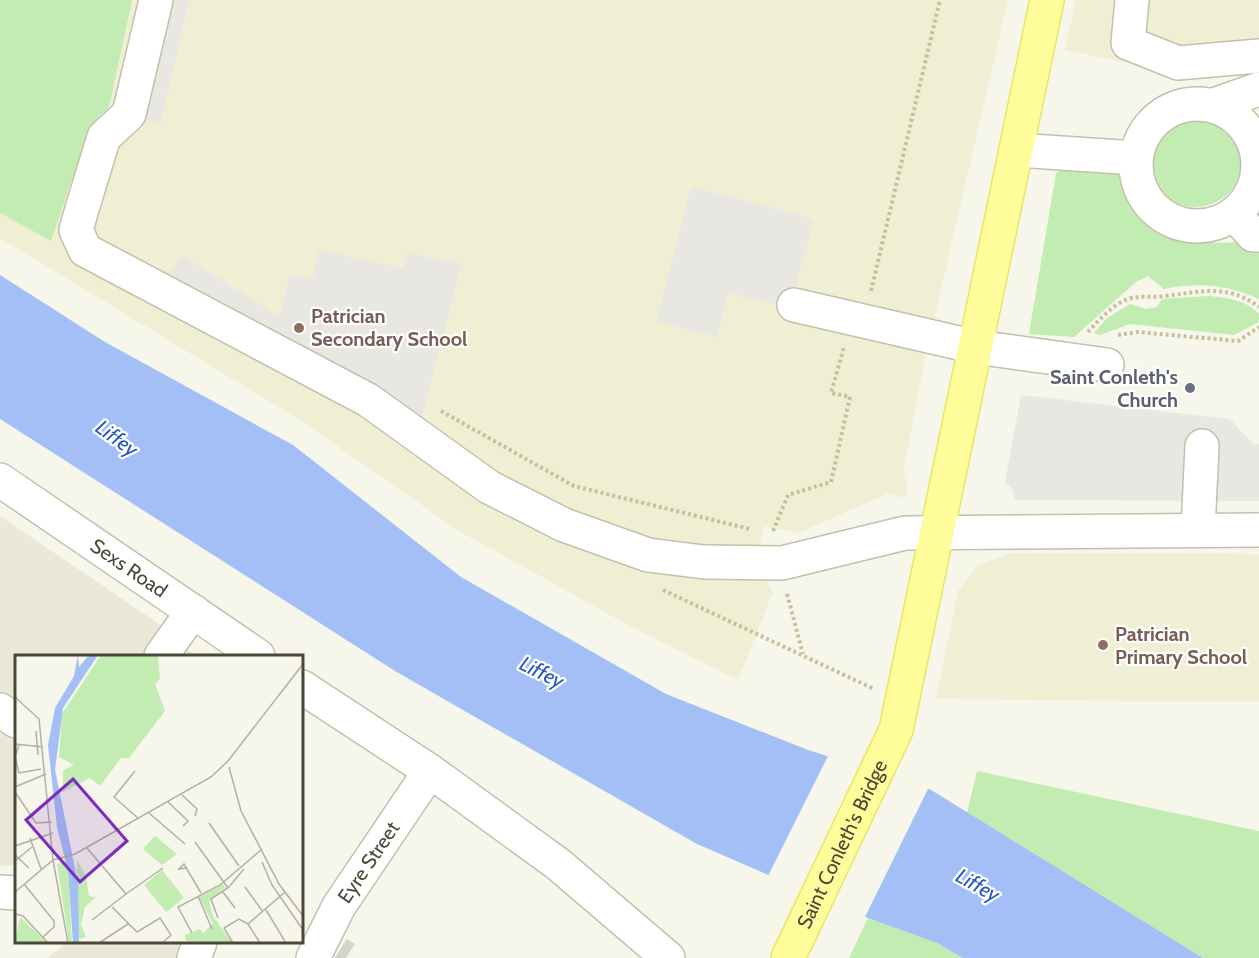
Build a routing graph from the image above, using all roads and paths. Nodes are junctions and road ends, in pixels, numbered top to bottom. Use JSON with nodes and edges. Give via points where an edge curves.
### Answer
{"nodes":[{"id":1,"x":156,"y":0,"type":"edge"},
{"id":2,"x":940,"y":0,"type":"edge"},
{"id":3,"x":1047,"y":0,"type":"edge"},
{"id":4,"x":1132,"y":0,"type":"edge"},
{"id":5,"x":1259,"y":56,"type":"edge"},
{"id":6,"x":1259,"y":89,"type":"edge"},
{"id":7,"x":1214,"y":105,"type":"junction"},
{"id":8,"x":1016,"y":150,"type":"junction"},
{"id":9,"x":1136,"y":158,"type":"junction"},
{"id":10,"x":1234,"y":214,"type":"junction"},
{"id":11,"x":1259,"y":235,"type":"edge"},
{"id":12,"x":794,"y":305,"type":"dead end"},
{"id":13,"x":1259,"y":307,"type":"edge"},
{"id":14,"x":857,"y":320,"type":"junction"},
{"id":15,"x":1259,"y":327,"type":"edge"},
{"id":16,"x":976,"y":347,"type":"junction"},
{"id":17,"x":1111,"y":350,"type":"joint"},
{"id":18,"x":1072,"y":360,"type":"junction"},
{"id":19,"x":435,"y":408,"type":"dead end"},
{"id":20,"x":1202,"y":446,"type":"dead end"},
{"id":21,"x":0,"y":480,"type":"edge"},
{"id":22,"x":1198,"y":530,"type":"junction"},
{"id":23,"x":1259,"y":530,"type":"edge"},
{"id":24,"x":761,"y":532,"type":"dead end"},
{"id":25,"x":937,"y":534,"type":"junction"},
{"id":26,"x":782,"y":563,"type":"junction"},
{"id":27,"x":193,"y":610,"type":"junction"},
{"id":28,"x":803,"y":654,"type":"dead end"},
{"id":29,"x":162,"y":655,"type":"edge"},
{"id":30,"x":255,"y":655,"type":"edge"},
{"id":31,"x":303,"y":688,"type":"edge"},
{"id":32,"x":0,"y":710,"type":"edge"},
{"id":33,"x":15,"y":720,"type":"edge"},
{"id":34,"x":430,"y":771,"type":"junction"},
{"id":35,"x":0,"y":892,"type":"edge"},
{"id":36,"x":15,"y":893,"type":"edge"},
{"id":37,"x":200,"y":943,"type":"edge"},
{"id":38,"x":318,"y":948,"type":"edge"},
{"id":39,"x":194,"y":958,"type":"edge"},
{"id":40,"x":668,"y":958,"type":"edge"},
{"id":41,"x":788,"y":958,"type":"edge"}],
"edges":[{"from":1,"to":26,"type":"street","via":[[129,114],[104,137],[76,230],[85,250],[368,400],[489,487],[564,525],[648,555],[704,562]]},
{"from":2,"to":14,"type":"path"},
{"from":3,"to":8,"type":"main road","name":"Saint Conleth's Bridge"},
{"from":4,"to":5,"type":"street","via":[[1128,43],[1178,63]]},
{"from":6,"to":7,"type":"street"},
{"from":7,"to":9,"type":"street","via":[[1180,106],[1158,118],[1144,135]]},
{"from":7,"to":10,"type":"street","via":[[1231,113],[1247,128],[1259,163],[1252,194]]},
{"from":8,"to":9,"type":"street"},
{"from":8,"to":16,"type":"main road","name":"Saint Conleth's Bridge"},
{"from":9,"to":10,"type":"street","via":[[1138,180],[1145,196],[1156,211],[1169,219],[1199,226],[1223,221]]},
{"from":10,"to":11,"type":"street","via":[[1253,235]]},
{"from":12,"to":14,"type":"street"},
{"from":13,"to":18,"type":"path","via":[[1237,295],[1206,289],[1125,300],[1085,335]]},
{"from":14,"to":16,"type":"street"},
{"from":14,"to":26,"type":"path","via":[[831,393],[850,397],[831,482],[788,495],[771,534],[782,538]]},
{"from":15,"to":17,"type":"path","via":[[1238,341],[1138,332]]},
{"from":16,"to":18,"type":"street"},
{"from":16,"to":25,"type":"main road","name":"Saint Conleth's Bridge"},
{"from":17,"to":18,"type":"street"},
{"from":19,"to":24,"type":"path","via":[[574,486]]},
{"from":20,"to":22,"type":"street"},
{"from":21,"to":27,"type":"street","name":"Sexs Road"},
{"from":22,"to":23,"type":"street"},
{"from":22,"to":25,"type":"street"},
{"from":25,"to":26,"type":"street","via":[[905,533]]},
{"from":25,"to":41,"type":"main road","name":"Saint Conleth's Bridge","via":[[896,730]]},
{"from":26,"to":28,"type":"path"},
{"from":27,"to":29,"type":"street"},
{"from":27,"to":30,"type":"street","name":"Sexs Road"},
{"from":31,"to":34,"type":"street"},
{"from":32,"to":33,"type":"street"},
{"from":34,"to":38,"type":"street","name":"Eyre Street","via":[[339,906]]},
{"from":34,"to":40,"type":"street","via":[[558,864]]},
{"from":35,"to":36,"type":"street"},
{"from":37,"to":39,"type":"street"}]}
